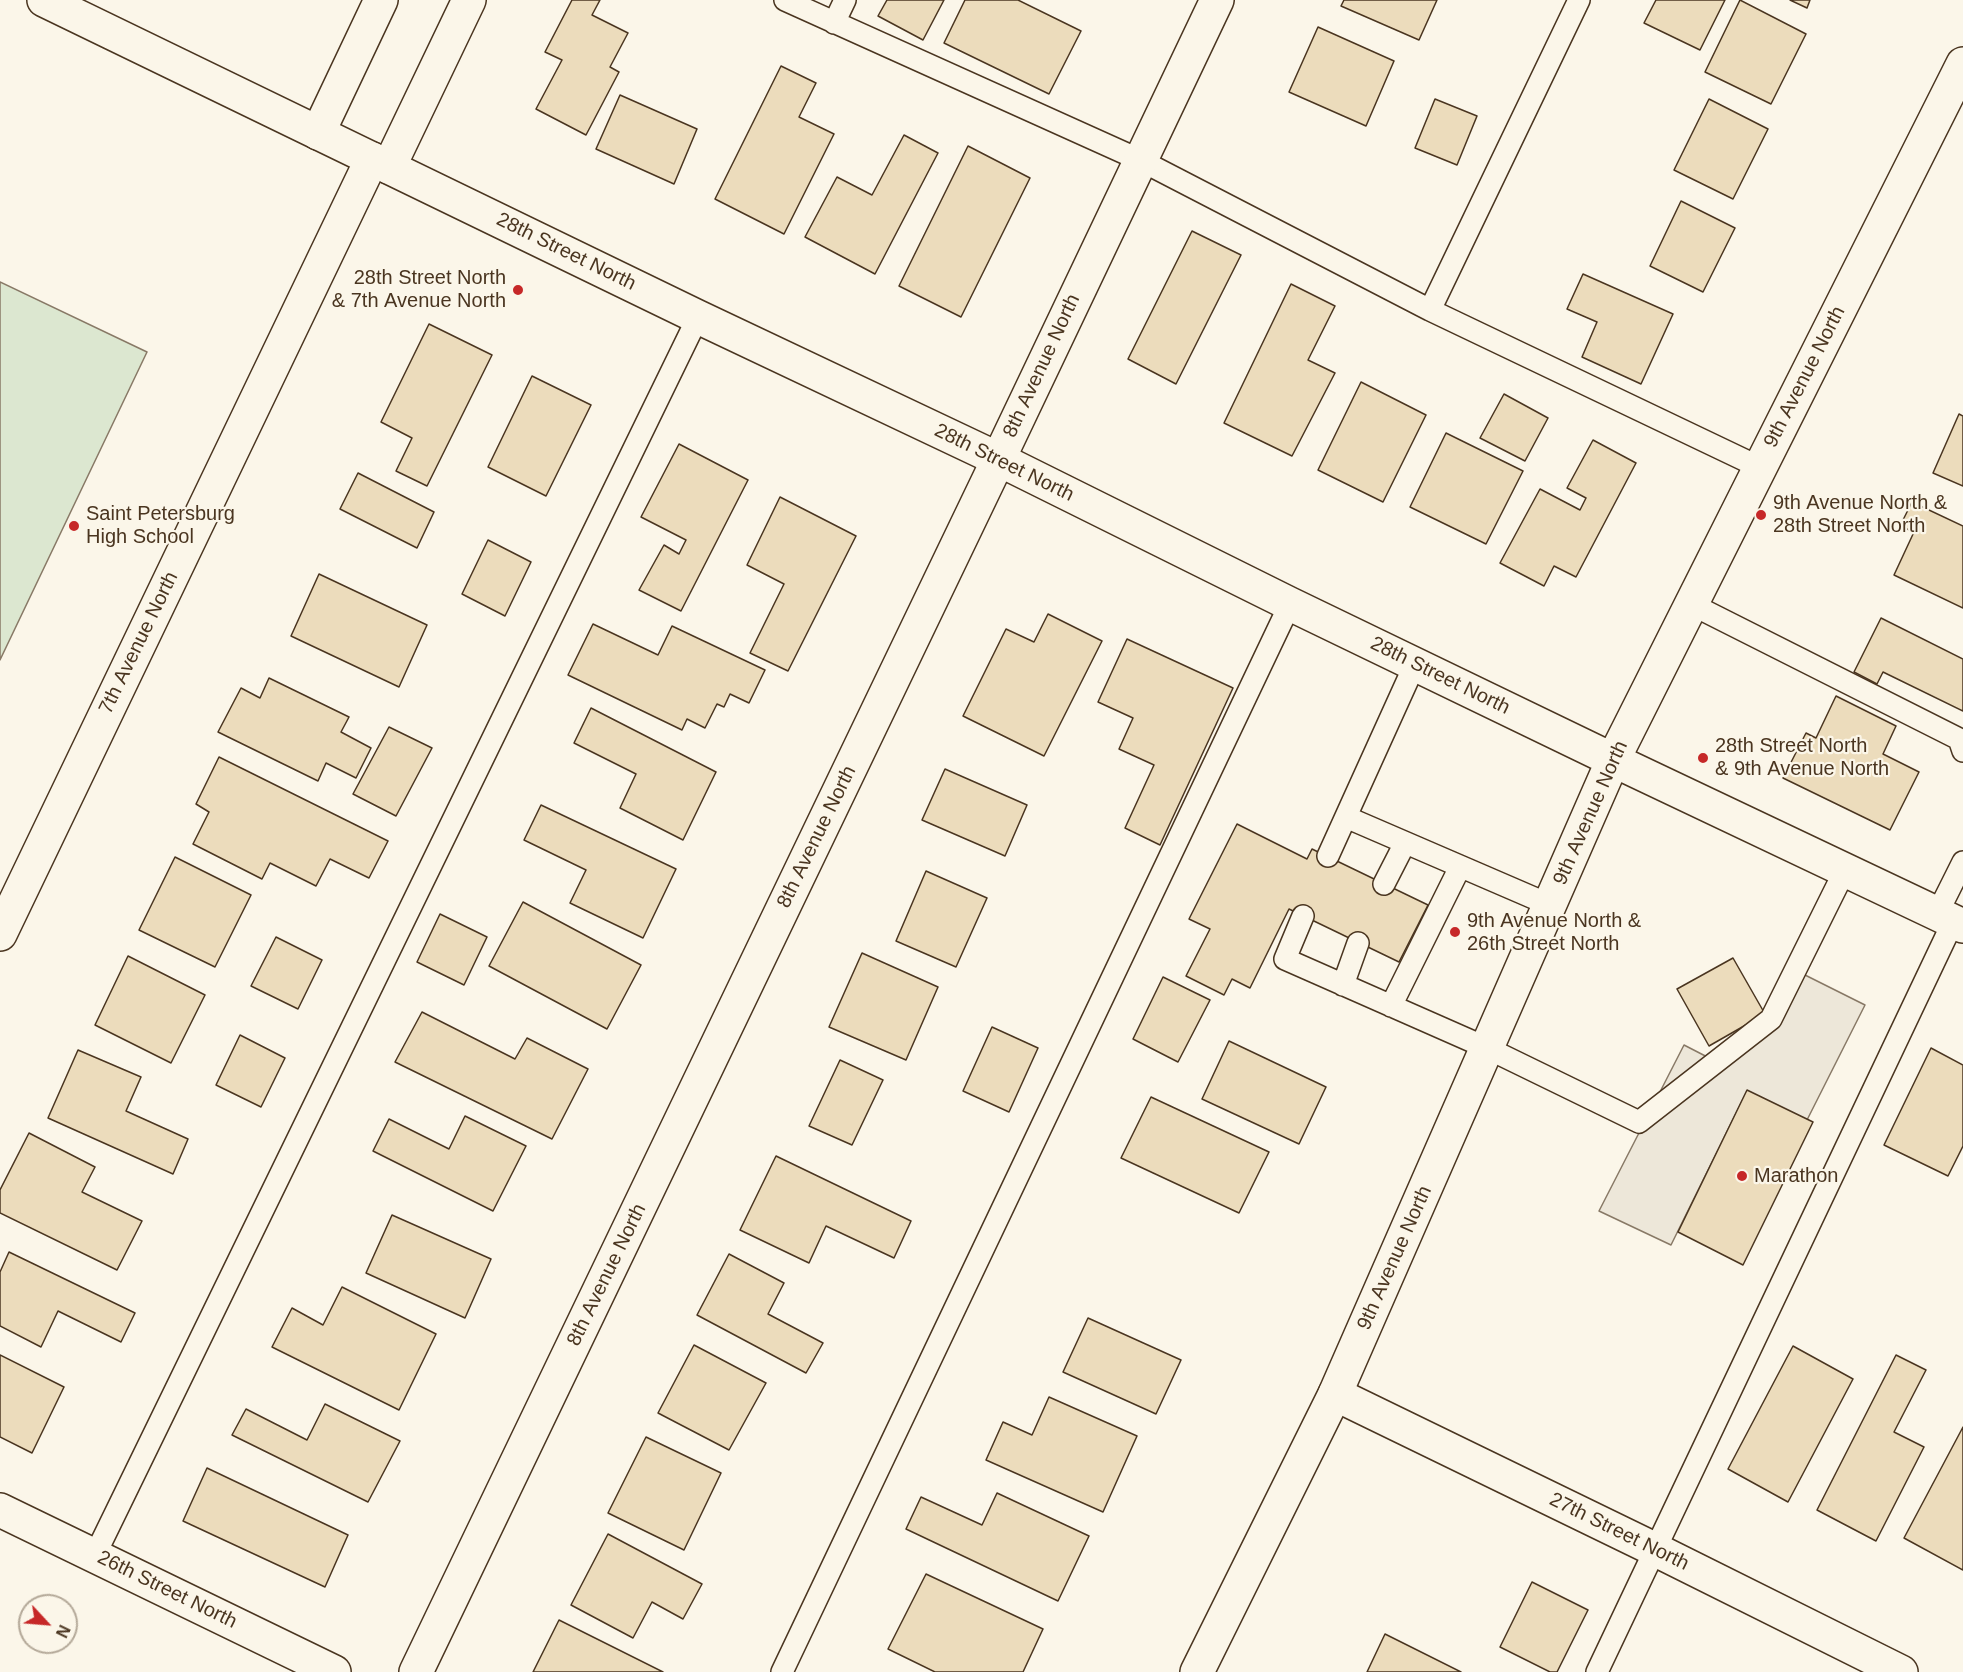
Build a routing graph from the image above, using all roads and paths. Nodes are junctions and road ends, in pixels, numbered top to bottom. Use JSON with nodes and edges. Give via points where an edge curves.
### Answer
{"nodes":[{"id":1,"x":44,"y":0,"type":"edge"},
{"id":2,"x":381,"y":0,"type":"edge"},
{"id":3,"x":469,"y":0,"type":"edge"},
{"id":4,"x":785,"y":0,"type":"edge"},
{"id":5,"x":845,"y":0,"type":"edge"},
{"id":6,"x":1217,"y":0,"type":"edge"},
{"id":7,"x":1578,"y":0,"type":"edge"},
{"id":8,"x":834,"y":23,"type":"junction"},
{"id":9,"x":1963,"y":64,"type":"edge"},
{"id":10,"x":318,"y":132,"type":"junction"},
{"id":11,"x":1140,"y":160,"type":"junction"},
{"id":12,"x":380,"y":163,"type":"junction"},
{"id":13,"x":1430,"y":310,"type":"junction"},
{"id":14,"x":698,"y":317,"type":"junction"},
{"id":15,"x":998,"y":459,"type":"junction"},
{"id":16,"x":1759,"y":467,"type":"junction"},
{"id":17,"x":1290,"y":604,"type":"junction"},
{"id":18,"x":1691,"y":604,"type":"junction"},
{"id":19,"x":1415,"y":664,"type":"junction"},
{"id":20,"x":1963,"y":751,"type":"edge"},
{"id":21,"x":1613,"y":760,"type":"junction"},
{"id":22,"x":1346,"y":817,"type":"junction"},
{"id":23,"x":1405,"y":843,"type":"junction"},
{"id":24,"x":1328,"y":856,"type":"dead end"},
{"id":25,"x":1963,"y":862,"type":"edge"},
{"id":26,"x":1460,"y":867,"type":"junction"},
{"id":27,"x":1845,"y":870,"type":"junction"},
{"id":28,"x":1384,"y":884,"type":"dead end"},
{"id":29,"x":1550,"y":905,"type":"junction"},
{"id":30,"x":1303,"y":916,"type":"dead end"},
{"id":31,"x":1951,"y":921,"type":"edge"},
{"id":32,"x":0,"y":933,"type":"edge"},
{"id":33,"x":1358,"y":943,"type":"dead end"},
{"id":34,"x":1343,"y":985,"type":"junction"},
{"id":35,"x":1392,"y":1006,"type":"junction"},
{"id":36,"x":1487,"y":1048,"type":"junction"},
{"id":37,"x":1335,"y":1394,"type":"junction"},
{"id":38,"x":0,"y":1510,"type":"edge"},
{"id":39,"x":1656,"y":1550,"type":"junction"},
{"id":40,"x":95,"y":1555,"type":"junction"},
{"id":41,"x":334,"y":1672,"type":"edge"},
{"id":42,"x":416,"y":1672,"type":"edge"},
{"id":43,"x":782,"y":1672,"type":"edge"},
{"id":44,"x":1197,"y":1672,"type":"edge"},
{"id":45,"x":1597,"y":1672,"type":"edge"},
{"id":46,"x":1901,"y":1672,"type":"edge"}],
"edges":[{"from":1,"to":10,"type":"street","name":"28th Street North"},
{"from":2,"to":10,"type":"street"},
{"from":3,"to":12,"type":"street","name":"7th Avenue North"},
{"from":4,"to":8,"type":"lane"},
{"from":5,"to":8,"type":"lane"},
{"from":6,"to":11,"type":"street","name":"8th Avenue North"},
{"from":7,"to":13,"type":"lane"},
{"from":8,"to":11,"type":"lane"},
{"from":9,"to":16,"type":"street","name":"9th Avenue North"},
{"from":10,"to":12,"type":"street","name":"28th Street North"},
{"from":11,"to":13,"type":"lane"},
{"from":11,"to":15,"type":"street","name":"8th Avenue North"},
{"from":12,"to":14,"type":"street","name":"28th Street North"},
{"from":12,"to":32,"type":"street","name":"7th Avenue North"},
{"from":13,"to":16,"type":"lane"},
{"from":14,"to":15,"type":"street","name":"28th Street North"},
{"from":14,"to":40,"type":"lane"},
{"from":15,"to":17,"type":"street","name":"28th Street North"},
{"from":15,"to":42,"type":"street","name":"8th Avenue North"},
{"from":16,"to":18,"type":"street","name":"9th Avenue North"},
{"from":17,"to":19,"type":"street","name":"28th Street North"},
{"from":17,"to":43,"type":"lane"},
{"from":18,"to":20,"type":"lane","via":[[1959,739]]},
{"from":18,"to":21,"type":"street","name":"9th Avenue North"},
{"from":19,"to":21,"type":"street","name":"28th Street North"},
{"from":19,"to":22,"type":"lane"},
{"from":21,"to":27,"type":"street","name":"28th Street North"},
{"from":21,"to":29,"type":"street","name":"9th Avenue North"},
{"from":22,"to":23,"type":"lane"},
{"from":22,"to":24,"type":"lane"},
{"from":23,"to":26,"type":"lane"},
{"from":23,"to":28,"type":"lane"},
{"from":25,"to":31,"type":"lane"},
{"from":26,"to":29,"type":"lane"},
{"from":26,"to":35,"type":"lane"},
{"from":27,"to":31,"type":"street","name":"28th Street North"},
{"from":27,"to":36,"type":"lane","via":[[1771,1019],[1639,1122]]},
{"from":29,"to":36,"type":"street","name":"9th Avenue North"},
{"from":30,"to":34,"type":"lane","via":[[1285,959]]},
{"from":31,"to":39,"type":"lane"},
{"from":33,"to":34,"type":"lane"},
{"from":34,"to":35,"type":"lane"},
{"from":35,"to":36,"type":"lane"},
{"from":36,"to":37,"type":"street","name":"9th Avenue North"},
{"from":37,"to":39,"type":"street","name":"27th Street North"},
{"from":37,"to":44,"type":"street","name":"9th Avenue North"},
{"from":38,"to":40,"type":"street","name":"26th Street North"},
{"from":39,"to":45,"type":"lane"},
{"from":39,"to":46,"type":"street","name":"27th Street North"},
{"from":40,"to":41,"type":"street","name":"26th Street North"}]}
